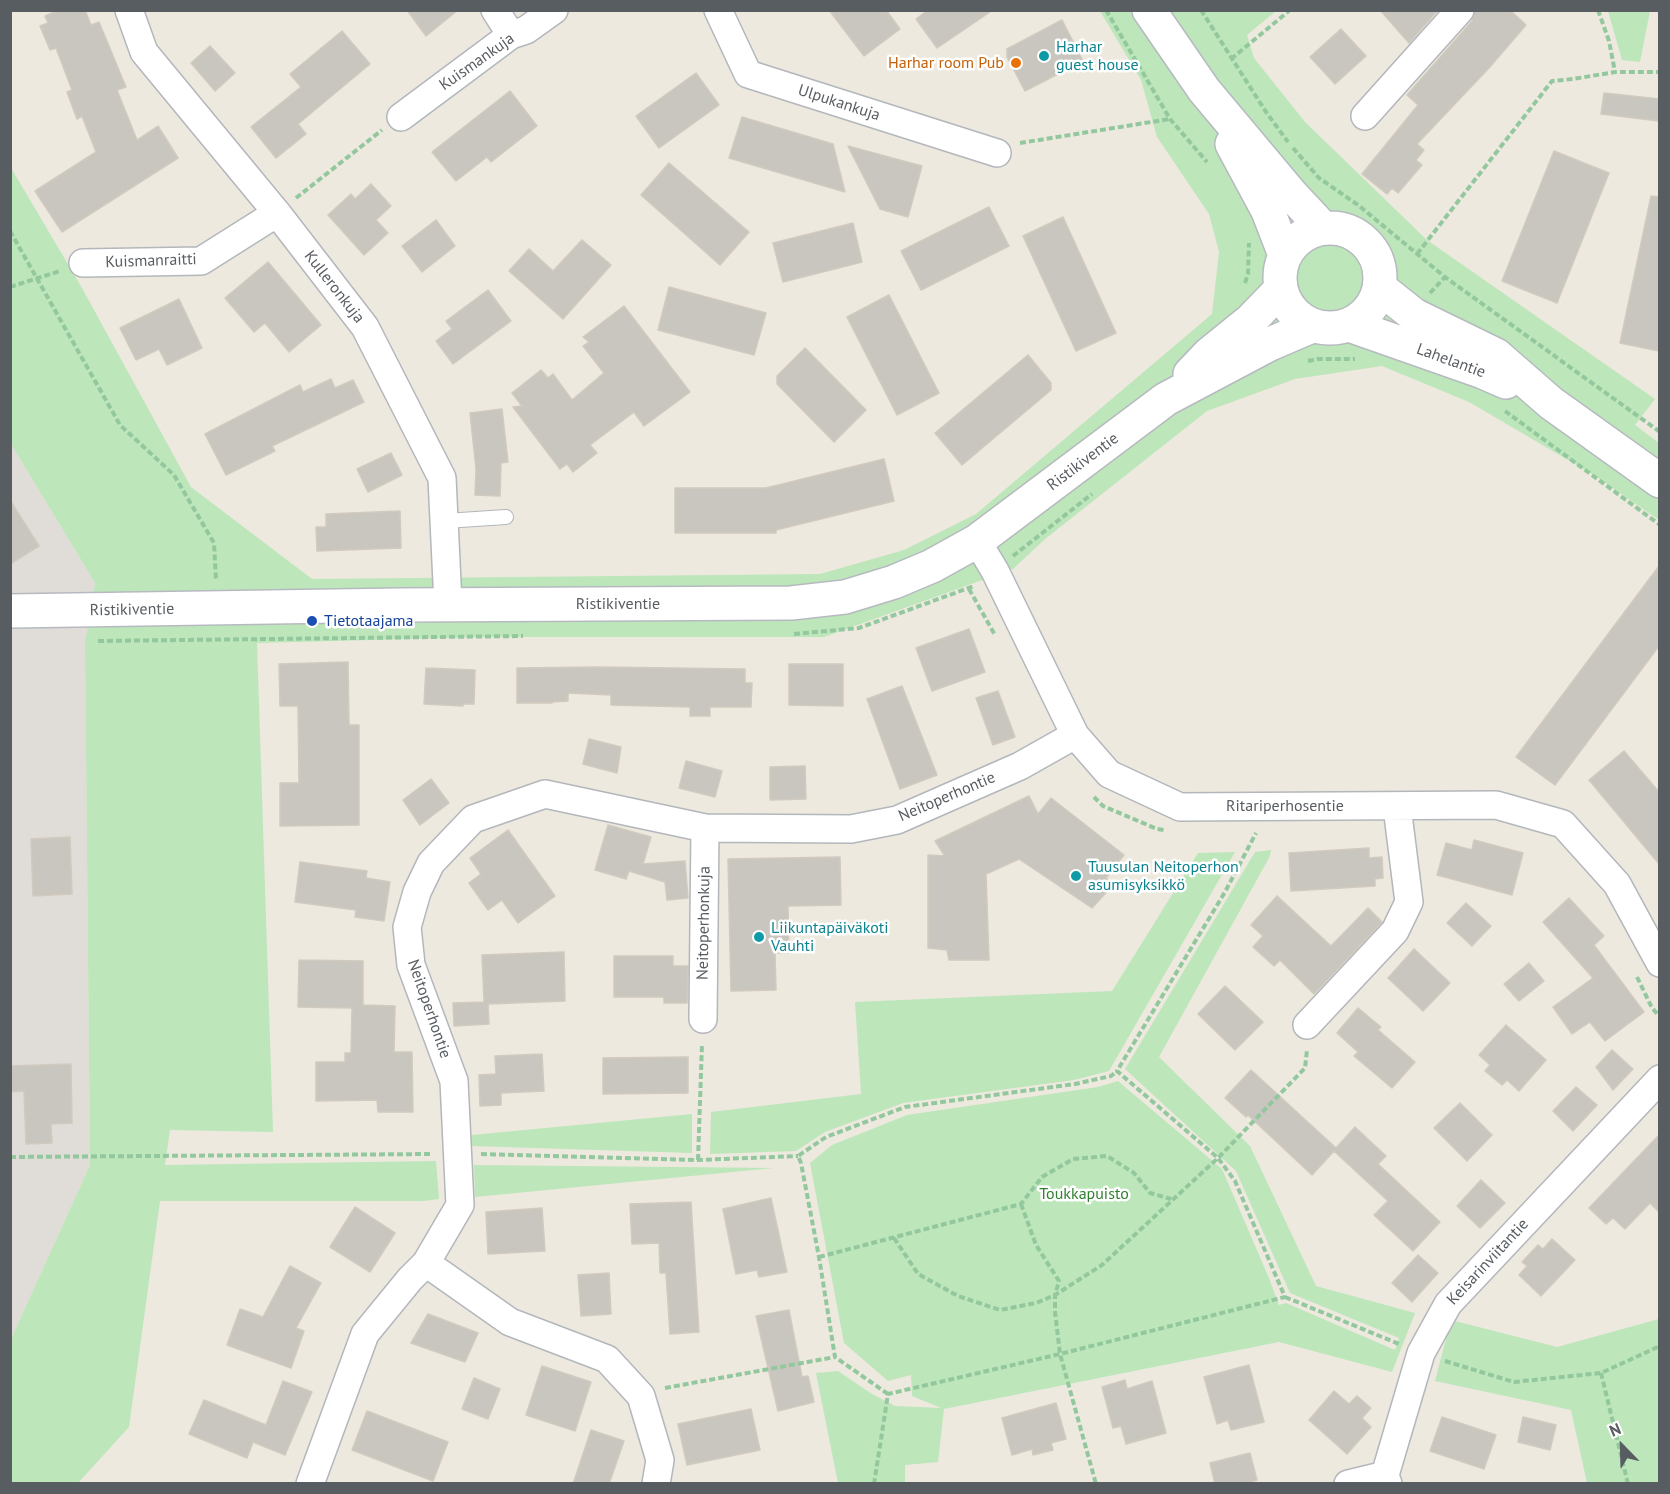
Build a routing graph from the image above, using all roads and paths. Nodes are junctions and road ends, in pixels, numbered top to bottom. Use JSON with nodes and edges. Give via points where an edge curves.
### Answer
{"nodes":[{"id":1,"x":129,"y":10,"type":"edge"},
{"id":2,"x":495,"y":10,"type":"edge"},
{"id":3,"x":554,"y":10,"type":"edge"},
{"id":4,"x":718,"y":10,"type":"edge"},
{"id":5,"x":1106,"y":10,"type":"edge"},
{"id":6,"x":1149,"y":10,"type":"edge"},
{"id":7,"x":1201,"y":10,"type":"edge"},
{"id":8,"x":1290,"y":10,"type":"edge"},
{"id":9,"x":1460,"y":10,"type":"edge"},
{"id":10,"x":1598,"y":10,"type":"edge"},
{"id":11,"x":511,"y":35,"type":"junction"},
{"id":12,"x":1231,"y":59,"type":"junction"},
{"id":13,"x":1615,"y":72,"type":"junction"},
{"id":14,"x":1659,"y":72,"type":"edge"},
{"id":15,"x":1204,"y":90,"type":"junction"},
{"id":16,"x":1365,"y":116,"type":"dead end"},
{"id":17,"x":401,"y":117,"type":"joint"},
{"id":18,"x":1170,"y":119,"type":"junction"},
{"id":19,"x":997,"y":153,"type":"joint"},
{"id":20,"x":1214,"y":170,"type":"dead end"},
{"id":21,"x":277,"y":213,"type":"junction"},
{"id":22,"x":1323,"y":228,"type":"junction"},
{"id":23,"x":10,"y":231,"type":"edge"},
{"id":24,"x":1417,"y":254,"type":"junction"},
{"id":25,"x":1285,"y":255,"type":"junction"},
{"id":26,"x":83,"y":263,"type":"joint"},
{"id":27,"x":39,"y":279,"type":"junction"},
{"id":28,"x":10,"y":287,"type":"edge"},
{"id":29,"x":1380,"y":288,"type":"junction"},
{"id":30,"x":1281,"y":289,"type":"junction"},
{"id":31,"x":1349,"y":325,"type":"junction"},
{"id":32,"x":1312,"y":326,"type":"junction"},
{"id":33,"x":1166,"y":399,"type":"junction"},
{"id":34,"x":1551,"y":403,"type":"junction"},
{"id":35,"x":1497,"y":404,"type":"dead end"},
{"id":36,"x":1659,"y":432,"type":"edge"},
{"id":37,"x":1659,"y":481,"type":"edge"},
{"id":38,"x":506,"y":517,"type":"dead end"},
{"id":39,"x":445,"y":521,"type":"junction"},
{"id":40,"x":1659,"y":525,"type":"edge"},
{"id":41,"x":977,"y":541,"type":"junction"},
{"id":42,"x":448,"y":604,"type":"junction"},
{"id":43,"x":218,"y":608,"type":"junction"},
{"id":44,"x":10,"y":611,"type":"edge"},
{"id":45,"x":1075,"y":735,"type":"junction"},
{"id":46,"x":1257,"y":805,"type":"junction"},
{"id":47,"x":1397,"y":807,"type":"junction"},
{"id":48,"x":705,"y":828,"type":"junction"},
{"id":49,"x":1659,"y":963,"type":"edge"},
{"id":50,"x":703,"y":1019,"type":"joint"},
{"id":51,"x":1307,"y":1025,"type":"joint"},
{"id":52,"x":1117,"y":1071,"type":"junction"},
{"id":53,"x":1659,"y":1079,"type":"edge"},
{"id":54,"x":458,"y":1153,"type":"junction"},
{"id":55,"x":798,"y":1156,"type":"junction"},
{"id":56,"x":10,"y":1157,"type":"edge"},
{"id":57,"x":1218,"y":1158,"type":"junction"},
{"id":58,"x":698,"y":1160,"type":"junction"},
{"id":59,"x":1171,"y":1199,"type":"junction"},
{"id":60,"x":1022,"y":1204,"type":"junction"},
{"id":61,"x":894,"y":1238,"type":"junction"},
{"id":62,"x":819,"y":1257,"type":"junction"},
{"id":63,"x":426,"y":1263,"type":"junction"},
{"id":64,"x":1055,"y":1295,"type":"junction"},
{"id":65,"x":1285,"y":1297,"type":"junction"},
{"id":66,"x":1659,"y":1346,"type":"edge"},
{"id":67,"x":1421,"y":1353,"type":"junction"},
{"id":68,"x":1060,"y":1354,"type":"junction"},
{"id":69,"x":836,"y":1357,"type":"junction"},
{"id":70,"x":1601,"y":1373,"type":"junction"},
{"id":71,"x":888,"y":1394,"type":"junction"},
{"id":72,"x":641,"y":1396,"type":"junction"},
{"id":73,"x":1386,"y":1479,"type":"edge"},
{"id":74,"x":310,"y":1484,"type":"edge"},
{"id":75,"x":656,"y":1484,"type":"edge"},
{"id":76,"x":874,"y":1484,"type":"edge"},
{"id":77,"x":1096,"y":1484,"type":"edge"},
{"id":78,"x":1348,"y":1484,"type":"edge"},
{"id":79,"x":1628,"y":1484,"type":"edge"}],
"edges":[{"from":1,"to":21,"type":"street","name":"Kulleronkuja","via":[[144,52]]},
{"from":2,"to":11,"type":"street"},
{"from":3,"to":11,"type":"street","name":"Kuismankuja"},
{"from":4,"to":19,"type":"street","name":"Ulpukankuja","via":[[748,74]]},
{"from":5,"to":18,"type":"path"},
{"from":6,"to":15,"type":"street"},
{"from":7,"to":12,"type":"path"},
{"from":8,"to":12,"type":"path"},
{"from":9,"to":16,"type":"street"},
{"from":10,"to":13,"type":"path"},
{"from":11,"to":17,"type":"street","name":"Kuismankuja"},
{"from":12,"to":24,"type":"path","via":[[1266,112],[1319,178]]},
{"from":13,"to":14,"type":"path"},
{"from":13,"to":24,"type":"path","via":[[1552,81]]},
{"from":15,"to":22,"type":"street"},
{"from":15,"to":25,"type":"street","via":[[1268,211]]},
{"from":17,"to":21,"type":"path"},
{"from":18,"to":19,"type":"path","via":[[1016,144]]},
{"from":18,"to":20,"type":"path"},
{"from":21,"to":26,"type":"street","name":"Kuismanraitti","via":[[201,261]]},
{"from":21,"to":39,"type":"street","name":"Kulleronkuja","via":[[365,327],[442,478]]},
{"from":22,"to":25,"type":"street","via":[[1301,237]]},
{"from":22,"to":29,"type":"street","via":[[1354,234],[1367,244],[1376,257]]},
{"from":23,"to":27,"type":"path"},
{"from":24,"to":36,"type":"path"},
{"from":25,"to":30,"type":"street"},
{"from":26,"to":27,"type":"path"},
{"from":27,"to":28,"type":"path"},
{"from":27,"to":43,"type":"path","via":[[120,425],[174,475],[214,543]]},
{"from":29,"to":31,"type":"street","via":[[1369,311]]},
{"from":29,"to":34,"type":"street","name":"Lahelantie","via":[[1414,315],[1496,355]]},
{"from":30,"to":32,"type":"street","via":[[1292,311]]},
{"from":30,"to":33,"type":"street","name":"Ristikiventie"},
{"from":31,"to":32,"type":"street","via":[[1330,329]]},
{"from":31,"to":34,"type":"street","name":"Lahelantie","via":[[1483,372]]},
{"from":32,"to":33,"type":"street","name":"Ristikiventie","via":[[1269,344]]},
{"from":33,"to":41,"type":"street","name":"Ristikiventie"},
{"from":34,"to":37,"type":"street","name":"Lahelantie"},
{"from":35,"to":40,"type":"path"},
{"from":38,"to":39,"type":"lane"},
{"from":39,"to":42,"type":"street","name":"Kulleronkuja"},
{"from":41,"to":42,"type":"street","name":"Ristikiventie","via":[[894,582],[834,598],[791,603]]},
{"from":41,"to":45,"type":"street","name":"Ritariperhosentie"},
{"from":42,"to":43,"type":"street","name":"Ristikiventie"},
{"from":43,"to":44,"type":"street","name":"Ristikiventie"},
{"from":45,"to":46,"type":"street","name":"Ritariperhosentie","via":[[1109,774],[1180,807]]},
{"from":45,"to":48,"type":"street","name":"Neitoperhontie","via":[[1020,766],[897,820],[851,829]]},
{"from":46,"to":47,"type":"street","name":"Ritariperhosentie"},
{"from":46,"to":52,"type":"path","via":[[1257,831],[1252,842]]},
{"from":47,"to":49,"type":"street","name":"Ritariperhosentie","via":[[1496,805],[1563,824],[1617,884]]},
{"from":47,"to":51,"type":"street","via":[[1409,902],[1395,931]]},
{"from":48,"to":50,"type":"street","name":"Neitoperhonkuja"},
{"from":48,"to":54,"type":"street","name":"Neitoperhontie","via":[[545,794],[473,819],[431,863],[407,927],[411,965],[454,1081]]},
{"from":50,"to":58,"type":"path"},
{"from":51,"to":57,"type":"path","via":[[1305,1068]]},
{"from":52,"to":55,"type":"path","via":[[1111,1076],[1075,1084],[904,1107],[826,1137]]},
{"from":52,"to":57,"type":"path"},
{"from":53,"to":67,"type":"street","name":"Keisarinviitantie","via":[[1448,1304]]},
{"from":54,"to":56,"type":"path"},
{"from":54,"to":58,"type":"path"},
{"from":54,"to":63,"type":"street","name":"Neitoperhontie","via":[[460,1205]]},
{"from":55,"to":58,"type":"path"},
{"from":55,"to":62,"type":"path"},
{"from":57,"to":59,"type":"path"},
{"from":57,"to":65,"type":"path","via":[[1235,1182]]},
{"from":59,"to":60,"type":"path","via":[[1150,1193],[1134,1173],[1107,1156],[1073,1159],[1042,1177]]},
{"from":59,"to":64,"type":"path","via":[[1102,1265]]},
{"from":60,"to":61,"type":"path"},
{"from":60,"to":64,"type":"path","via":[[1036,1245],[1059,1281]]},
{"from":61,"to":62,"type":"path"},
{"from":61,"to":64,"type":"path","via":[[918,1274],[958,1296],[1000,1310]]},
{"from":62,"to":69,"type":"path"},
{"from":63,"to":72,"type":"street","via":[[510,1322],[607,1359]]},
{"from":63,"to":74,"type":"street","name":"Neitoperhontie","via":[[365,1334]]},
{"from":64,"to":68,"type":"path"},
{"from":65,"to":67,"type":"path"},
{"from":65,"to":68,"type":"path"},
{"from":66,"to":70,"type":"path"},
{"from":67,"to":70,"type":"path","via":[[1514,1382]]},
{"from":67,"to":73,"type":"street","name":"Keisarinviitantie"},
{"from":68,"to":71,"type":"path"},
{"from":68,"to":77,"type":"path"},
{"from":69,"to":71,"type":"path"},
{"from":69,"to":72,"type":"path","via":[[650,1391]]},
{"from":70,"to":79,"type":"path"},
{"from":71,"to":76,"type":"path"},
{"from":72,"to":75,"type":"street","via":[[660,1460]]},
{"from":73,"to":78,"type":"street"}]}
